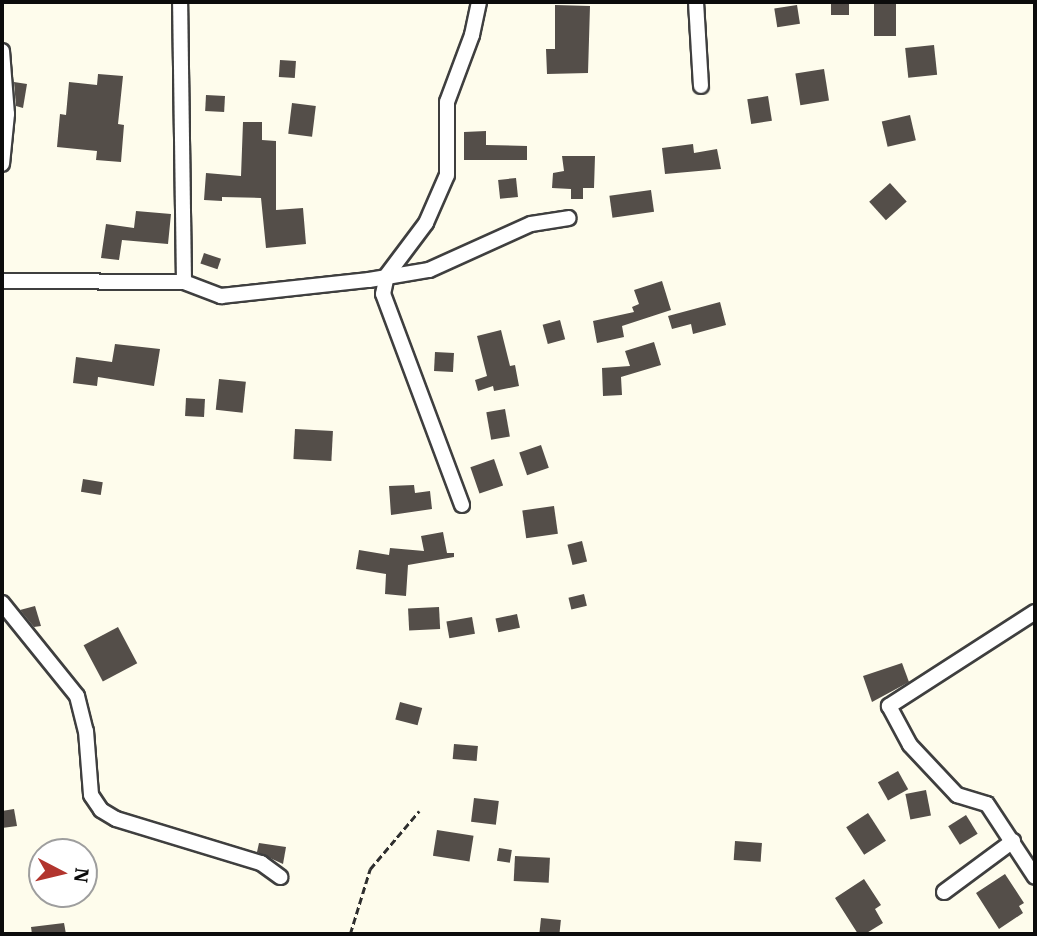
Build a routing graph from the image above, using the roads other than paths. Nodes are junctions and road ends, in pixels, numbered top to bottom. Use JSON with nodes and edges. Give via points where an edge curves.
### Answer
{"nodes":[{"id":1,"x":180,"y":2,"type":"edge"},
{"id":2,"x":479,"y":2,"type":"edge"},
{"id":3,"x":696,"y":2,"type":"edge"},
{"id":4,"x":2,"y":51,"type":"edge"},
{"id":5,"x":701,"y":86,"type":"dead end"},
{"id":6,"x":2,"y":164,"type":"edge"},
{"id":7,"x":569,"y":218,"type":"dead end"},
{"id":8,"x":387,"y":275,"type":"junction"},
{"id":9,"x":2,"y":281,"type":"edge"},
{"id":10,"x":184,"y":282,"type":"junction"},
{"id":11,"x":462,"y":505,"type":"dead end"},
{"id":12,"x":2,"y":603,"type":"edge"},
{"id":13,"x":1035,"y":612,"type":"edge"},
{"id":14,"x":1013,"y":841,"type":"junction"},
{"id":15,"x":280,"y":877,"type":"dead end"},
{"id":16,"x":1035,"y":877,"type":"edge"},
{"id":17,"x":944,"y":892,"type":"dead end"}],
"edges":[{"from":1,"to":10,"type":"street"},
{"from":2,"to":8,"type":"street","via":[[447,102],[447,175],[426,223]]},
{"from":3,"to":5,"type":"street"},
{"from":4,"to":6,"type":"street","via":[[7,114]]},
{"from":7,"to":8,"type":"street","via":[[531,224],[429,270]]},
{"from":8,"to":10,"type":"street","via":[[369,281],[221,296]]},
{"from":8,"to":11,"type":"street","via":[[383,294]]},
{"from":9,"to":10,"type":"street"},
{"from":12,"to":15,"type":"street","via":[[77,696],[86,731],[91,795],[101,810],[116,819],[261,863]]},
{"from":13,"to":14,"type":"street","via":[[889,706],[910,745],[957,795],[987,804]]},
{"from":14,"to":16,"type":"street"},
{"from":14,"to":17,"type":"street"}]}
